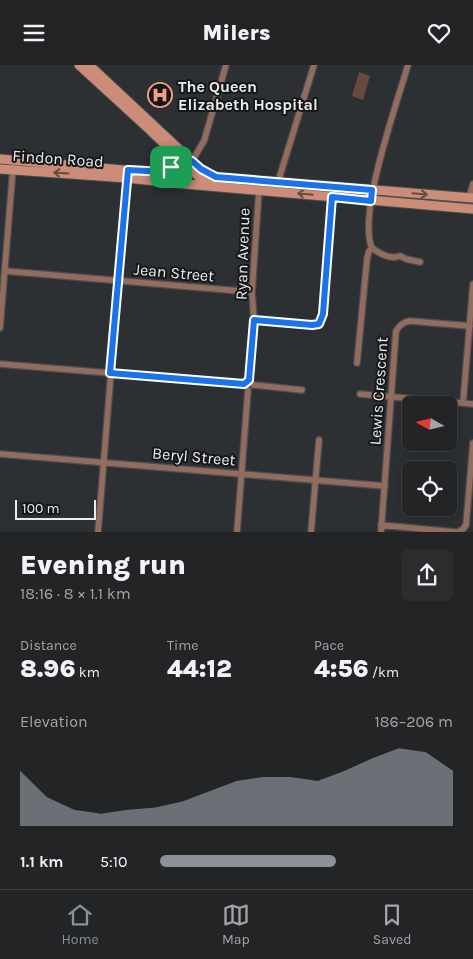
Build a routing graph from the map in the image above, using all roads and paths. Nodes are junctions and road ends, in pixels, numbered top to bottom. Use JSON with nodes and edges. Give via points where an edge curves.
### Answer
{"nodes":[{"id":1,"x":79,"y":65,"type":"edge"},
{"id":2,"x":90,"y":65,"type":"edge"},
{"id":3,"x":226,"y":65,"type":"edge"},
{"id":4,"x":314,"y":65,"type":"edge"},
{"id":5,"x":408,"y":65,"type":"edge"},
{"id":6,"x":177,"y":155,"type":"junction"},
{"id":7,"x":0,"y":159,"type":"edge"},
{"id":8,"x":13,"y":165,"type":"junction"},
{"id":9,"x":192,"y":165,"type":"junction"},
{"id":10,"x":0,"y":169,"type":"edge"},
{"id":11,"x":127,"y":174,"type":"junction"},
{"id":12,"x":166,"y":177,"type":"junction"},
{"id":13,"x":278,"y":182,"type":"junction"},
{"id":14,"x":473,"y":184,"type":"edge"},
{"id":15,"x":219,"y":187,"type":"junction"},
{"id":16,"x":333,"y":187,"type":"junction"},
{"id":17,"x":259,"y":190,"type":"junction"},
{"id":18,"x":372,"y":190,"type":"junction"},
{"id":19,"x":277,"y":191,"type":"junction"},
{"id":20,"x":332,"y":197,"type":"junction"},
{"id":21,"x":472,"y":200,"type":"edge"},
{"id":22,"x":371,"y":201,"type":"junction"},
{"id":23,"x":473,"y":209,"type":"edge"},
{"id":24,"x":372,"y":248,"type":"junction"},
{"id":25,"x":420,"y":261,"type":"dead end"},
{"id":26,"x":5,"y":271,"type":"junction"},
{"id":27,"x":118,"y":281,"type":"junction"},
{"id":28,"x":473,"y":284,"type":"edge"},
{"id":29,"x":252,"y":292,"type":"junction"},
{"id":30,"x":254,"y":320,"type":"junction"},
{"id":31,"x":470,"y":326,"type":"junction"},
{"id":32,"x":0,"y":328,"type":"edge"},
{"id":33,"x":357,"y":363,"type":"dead end"},
{"id":34,"x":0,"y":364,"type":"edge"},
{"id":35,"x":110,"y":373,"type":"junction"},
{"id":36,"x":249,"y":383,"type":"junction"},
{"id":37,"x":302,"y":390,"type":"dead end"},
{"id":38,"x":360,"y":395,"type":"dead end"},
{"id":39,"x":391,"y":397,"type":"junction"},
{"id":40,"x":463,"y":403,"type":"junction"},
{"id":41,"x":473,"y":404,"type":"edge"},
{"id":42,"x":319,"y":440,"type":"dead end"},
{"id":43,"x":473,"y":443,"type":"edge"},
{"id":44,"x":0,"y":454,"type":"edge"},
{"id":45,"x":103,"y":463,"type":"junction"},
{"id":46,"x":241,"y":474,"type":"junction"},
{"id":47,"x":315,"y":481,"type":"junction"},
{"id":48,"x":385,"y":486,"type":"junction"},
{"id":49,"x":381,"y":528,"type":"edge"},
{"id":50,"x":98,"y":531,"type":"edge"},
{"id":51,"x":237,"y":531,"type":"edge"},
{"id":52,"x":311,"y":531,"type":"edge"},
{"id":53,"x":457,"y":531,"type":"edge"}],
"edges":[{"from":1,"to":6,"type":"main road"},
{"from":2,"to":9,"type":"main road"},
{"from":3,"to":9,"type":"street","via":[[204,147]]},
{"from":4,"to":13,"type":"street"},
{"from":5,"to":18,"type":"street"},
{"from":6,"to":9,"type":"main road"},
{"from":6,"to":12,"type":"main road"},
{"from":7,"to":8,"type":"main road","name":"Findon Road"},
{"from":8,"to":10,"type":"main road","name":"Findon Road"},
{"from":8,"to":11,"type":"main road","name":"Findon Road"},
{"from":8,"to":26,"type":"street"},
{"from":9,"to":12,"type":"main road","name":"Findon Road"},
{"from":9,"to":13,"type":"main road","via":[[216,177]]},
{"from":9,"to":15,"type":"main road","via":[[200,178]]},
{"from":11,"to":12,"type":"main road","name":"Findon Road"},
{"from":11,"to":27,"type":"street"},
{"from":12,"to":15,"type":"main road","name":"Findon Road"},
{"from":13,"to":16,"type":"main road"},
{"from":13,"to":19,"type":"street"},
{"from":14,"to":21,"type":"street"},
{"from":15,"to":17,"type":"main road","name":"Findon Road"},
{"from":16,"to":18,"type":"main road"},
{"from":16,"to":20,"type":"street"},
{"from":17,"to":19,"type":"main road","name":"Findon Road"},
{"from":17,"to":29,"type":"street","name":"Ryan Avenue"},
{"from":18,"to":21,"type":"main road","one_way":true},
{"from":18,"to":22,"type":"street"},
{"from":20,"to":19,"type":"main road","name":"Findon Road","one_way":true},
{"from":20,"to":22,"type":"main road","name":"Findon Road"},
{"from":20,"to":30,"type":"street","via":[[323,314],[319,324]]},
{"from":22,"to":23,"type":"main road","name":"Findon Road"},
{"from":22,"to":24,"type":"street","via":[[368,233]]},
{"from":24,"to":25,"type":"street","via":[[388,257]]},
{"from":24,"to":33,"type":"street","via":[[367,259]]},
{"from":26,"to":27,"type":"street","name":"Jean Street"},
{"from":26,"to":32,"type":"street"},
{"from":27,"to":29,"type":"street","name":"Jean Street"},
{"from":27,"to":35,"type":"street"},
{"from":28,"to":31,"type":"street"},
{"from":29,"to":30,"type":"street","name":"Ryan Avenue"},
{"from":30,"to":36,"type":"street","name":"Ryan Avenue"},
{"from":31,"to":39,"type":"street","name":"Lewis Crescent","via":[[410,321],[399,325]]},
{"from":31,"to":40,"type":"street"},
{"from":34,"to":35,"type":"street"},
{"from":35,"to":36,"type":"street"},
{"from":35,"to":45,"type":"street"},
{"from":36,"to":37,"type":"street"},
{"from":36,"to":46,"type":"street","via":[[252,388],[248,390]]},
{"from":38,"to":39,"type":"street"},
{"from":39,"to":40,"type":"street"},
{"from":39,"to":48,"type":"street","name":"Lewis Crescent"},
{"from":40,"to":41,"type":"street"},
{"from":42,"to":47,"type":"street"},
{"from":43,"to":53,"type":"street","via":[[466,525]]},
{"from":44,"to":45,"type":"street","name":"Beryl Street"},
{"from":45,"to":46,"type":"street","name":"Beryl Street"},
{"from":45,"to":50,"type":"street"},
{"from":46,"to":47,"type":"street","name":"Beryl Street"},
{"from":46,"to":51,"type":"street"},
{"from":47,"to":48,"type":"street","name":"Beryl Street"},
{"from":47,"to":52,"type":"street"},
{"from":48,"to":49,"type":"street","name":"Lewis Crescent"},
{"from":49,"to":53,"type":"street"}]}
